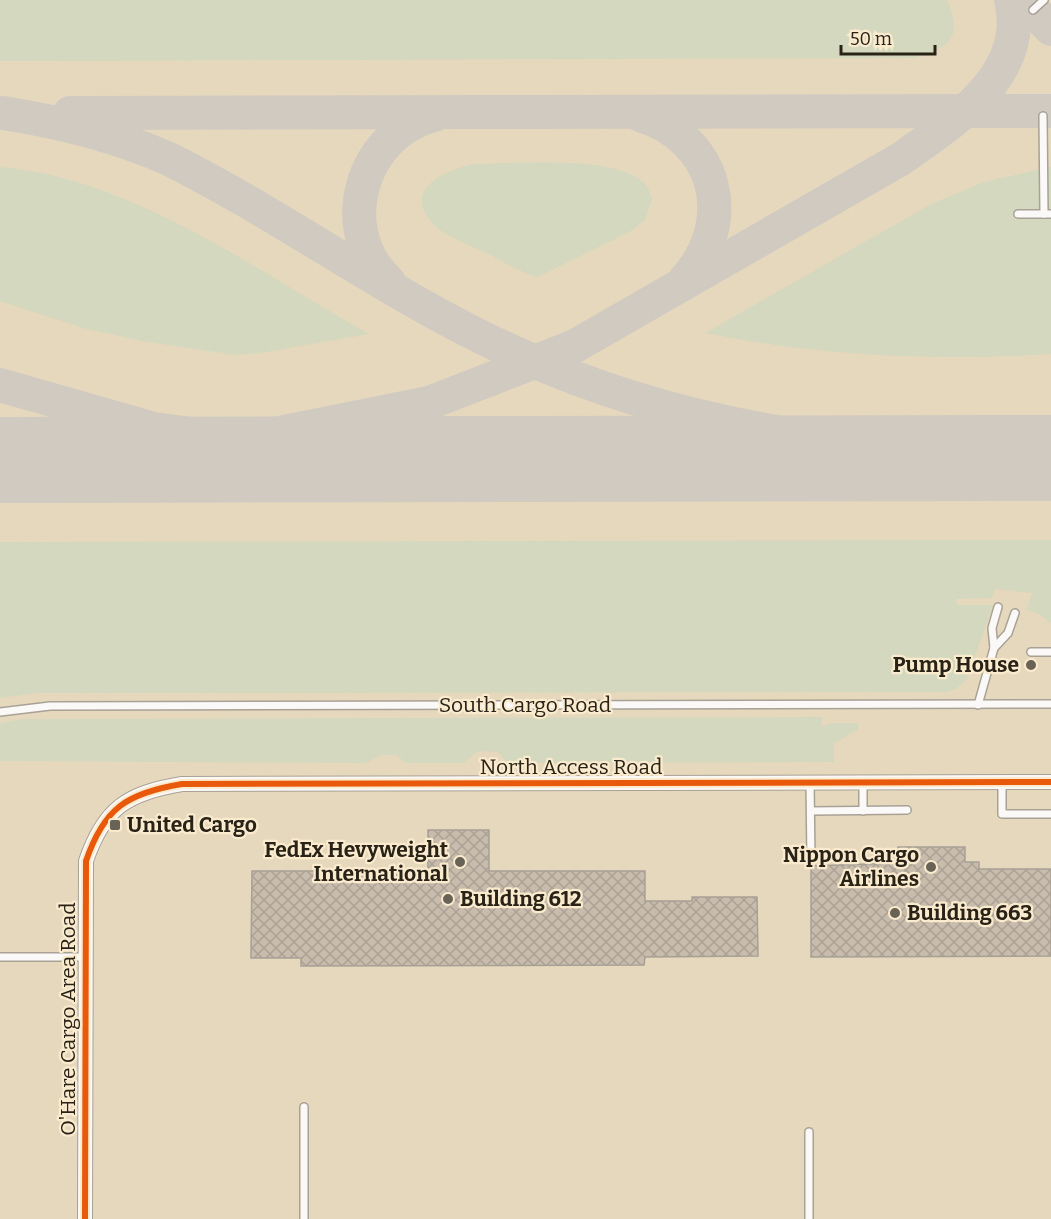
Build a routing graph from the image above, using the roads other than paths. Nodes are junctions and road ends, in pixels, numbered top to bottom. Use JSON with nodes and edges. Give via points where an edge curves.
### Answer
{"nodes":[{"id":1,"x":1044,"y":0,"type":"edge"},
{"id":2,"x":1033,"y":10,"type":"dead end"},
{"id":3,"x":1043,"y":116,"type":"dead end"},
{"id":4,"x":1018,"y":214,"type":"dead end"},
{"id":5,"x":1048,"y":214,"type":"edge"},
{"id":6,"x":999,"y":607,"type":"dead end"},
{"id":7,"x":1015,"y":613,"type":"dead end"},
{"id":8,"x":994,"y":648,"type":"junction"},
{"id":9,"x":1031,"y":652,"type":"dead end"},
{"id":10,"x":1051,"y":652,"type":"edge"},
{"id":11,"x":1051,"y":704,"type":"edge"},
{"id":12,"x":978,"y":705,"type":"junction"},
{"id":13,"x":0,"y":712,"type":"edge"},
{"id":14,"x":810,"y":783,"type":"junction"},
{"id":15,"x":863,"y":783,"type":"junction"},
{"id":16,"x":1002,"y":783,"type":"junction"},
{"id":17,"x":1051,"y":783,"type":"edge"},
{"id":18,"x":907,"y":810,"type":"dead end"},
{"id":19,"x":811,"y":811,"type":"junction"},
{"id":20,"x":863,"y":811,"type":"junction"},
{"id":21,"x":1051,"y":814,"type":"edge"},
{"id":22,"x":103,"y":822,"type":"joint"},
{"id":23,"x":811,"y":860,"type":"dead end"},
{"id":24,"x":0,"y":957,"type":"edge"},
{"id":25,"x":85,"y":957,"type":"junction"},
{"id":26,"x":304,"y":1107,"type":"dead end"},
{"id":27,"x":809,"y":1132,"type":"dead end"},
{"id":28,"x":85,"y":1219,"type":"edge"},
{"id":29,"x":304,"y":1219,"type":"edge"},
{"id":30,"x":809,"y":1219,"type":"edge"}],
"edges":[{"from":1,"to":2,"type":"lane"},
{"from":3,"to":5,"type":"lane"},
{"from":4,"to":5,"type":"lane"},
{"from":6,"to":8,"type":"lane","via":[[992,628]]},
{"from":7,"to":8,"type":"lane","via":[[1008,633]]},
{"from":8,"to":12,"type":"lane"},
{"from":9,"to":10,"type":"lane"},
{"from":11,"to":12,"type":"lane","name":"South Cargo Road"},
{"from":12,"to":13,"type":"lane","name":"South Cargo Road","via":[[62,706]]},
{"from":14,"to":15,"type":"street","name":"North Access Road"},
{"from":14,"to":19,"type":"lane"},
{"from":14,"to":22,"type":"street","name":"North Access Road","via":[[182,784],[149,790],[123,803]]},
{"from":15,"to":16,"type":"street","name":"North Access Road"},
{"from":15,"to":20,"type":"lane"},
{"from":16,"to":17,"type":"street","name":"North Access Road"},
{"from":16,"to":21,"type":"lane","via":[[1002,814]]},
{"from":18,"to":20,"type":"lane"},
{"from":19,"to":20,"type":"lane"},
{"from":19,"to":23,"type":"lane"},
{"from":22,"to":25,"type":"street","name":"O'Hare Cargo Area Road","via":[[86,861]]},
{"from":24,"to":25,"type":"lane"},
{"from":25,"to":28,"type":"street","name":"O'Hare Cargo Area Road"},
{"from":26,"to":29,"type":"lane"},
{"from":27,"to":30,"type":"lane"}]}
